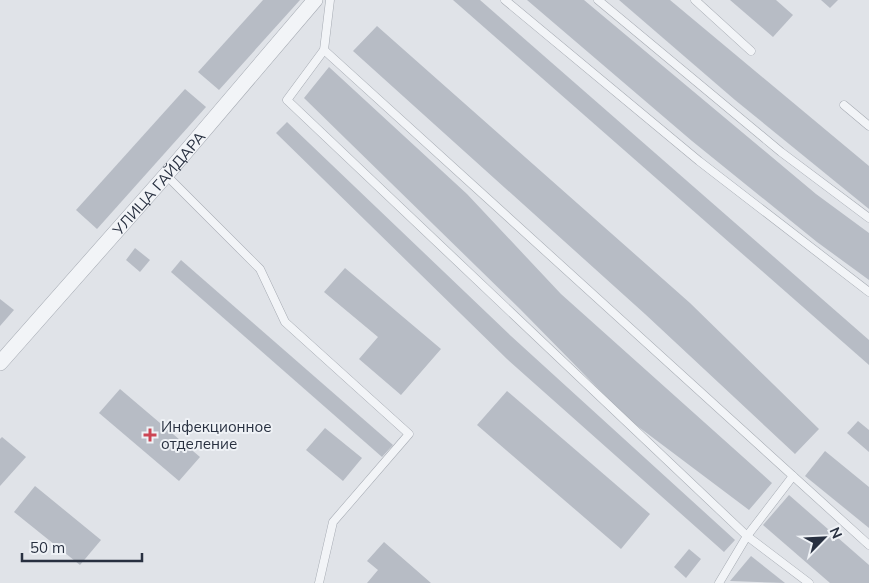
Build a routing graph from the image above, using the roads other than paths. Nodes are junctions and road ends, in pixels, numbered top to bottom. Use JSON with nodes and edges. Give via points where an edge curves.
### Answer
{"nodes":[{"id":1,"x":315,"y":0,"type":"edge"},
{"id":2,"x":330,"y":0,"type":"edge"},
{"id":3,"x":505,"y":0,"type":"edge"},
{"id":4,"x":598,"y":0,"type":"edge"},
{"id":5,"x":695,"y":0,"type":"edge"},
{"id":6,"x":324,"y":50,"type":"junction"},
{"id":7,"x":751,"y":51,"type":"dead end"},
{"id":8,"x":844,"y":105,"type":"dead end"},
{"id":9,"x":869,"y":126,"type":"edge"},
{"id":10,"x":166,"y":176,"type":"junction"},
{"id":11,"x":869,"y":218,"type":"edge"},
{"id":12,"x":869,"y":292,"type":"edge"},
{"id":13,"x":0,"y":363,"type":"edge"},
{"id":14,"x":793,"y":476,"type":"junction"},
{"id":15,"x":747,"y":536,"type":"junction"},
{"id":16,"x":869,"y":545,"type":"edge"},
{"id":17,"x":319,"y":583,"type":"edge"},
{"id":18,"x":719,"y":583,"type":"edge"},
{"id":19,"x":808,"y":583,"type":"edge"}],
"edges":[{"from":1,"to":10,"type":"street","name":"УЛИЦА ГАЙДАРА"},
{"from":2,"to":6,"type":"lane"},
{"from":3,"to":12,"type":"lane","via":[[699,161]]},
{"from":4,"to":11,"type":"lane","via":[[781,152]]},
{"from":5,"to":7,"type":"lane"},
{"from":6,"to":14,"type":"lane"},
{"from":6,"to":15,"type":"lane","via":[[287,100]]},
{"from":8,"to":9,"type":"lane"},
{"from":10,"to":13,"type":"street","name":"УЛИЦА ГАЙДАРА"},
{"from":10,"to":17,"type":"lane","via":[[260,269],[285,322],[409,434],[333,522]]},
{"from":14,"to":15,"type":"lane"},
{"from":14,"to":16,"type":"lane"},
{"from":15,"to":18,"type":"lane"},
{"from":15,"to":19,"type":"lane"}]}
